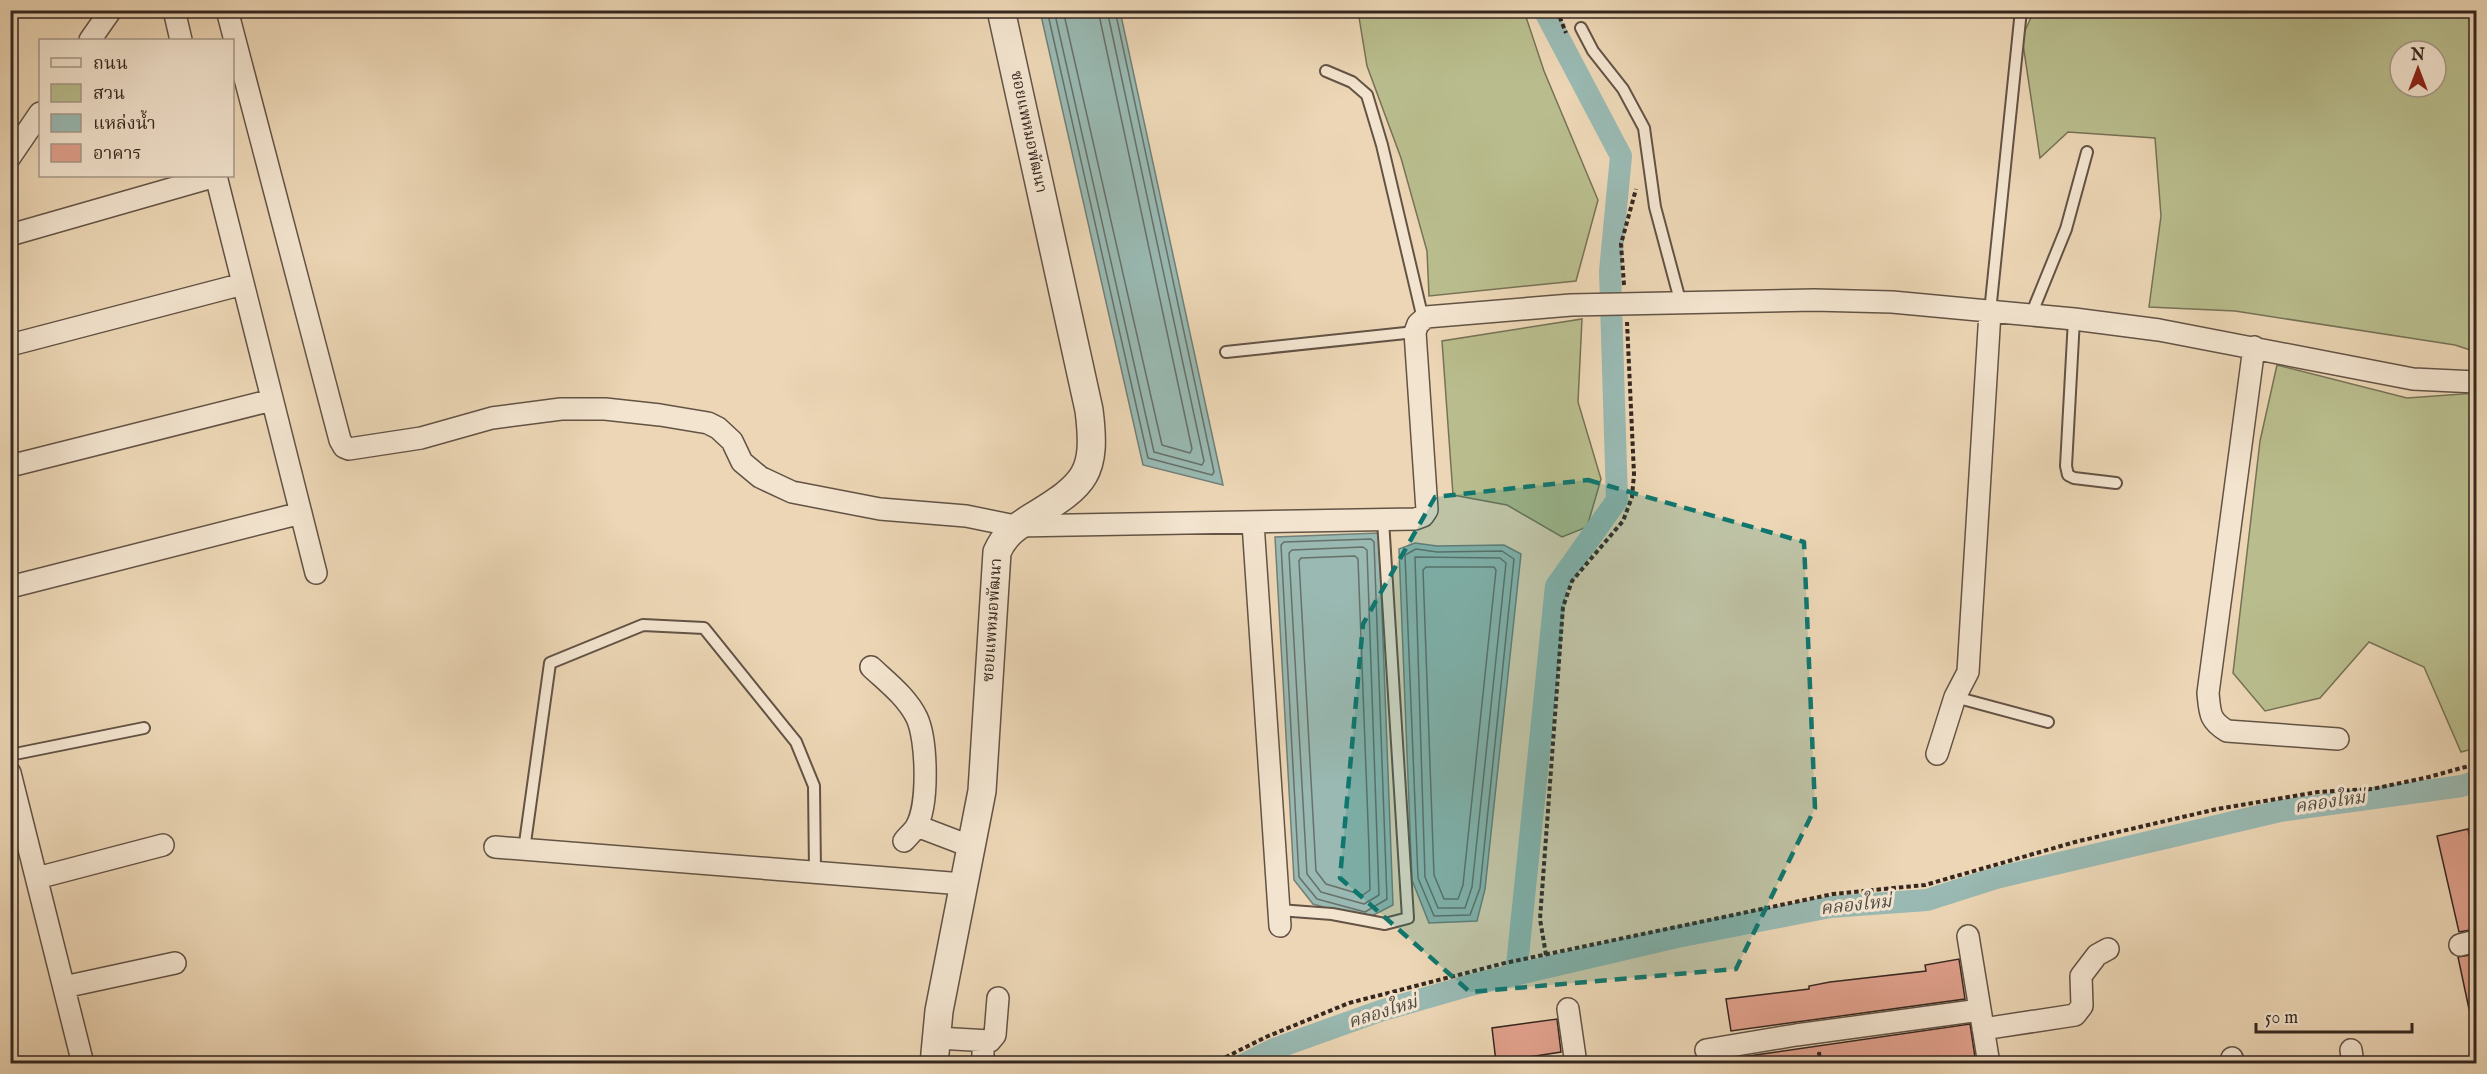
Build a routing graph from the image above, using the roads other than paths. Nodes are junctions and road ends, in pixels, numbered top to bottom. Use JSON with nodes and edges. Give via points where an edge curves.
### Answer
{"nodes":[{"id":1,"x":111,"y":10,"type":"edge"},
{"id":2,"x":174,"y":10,"type":"edge"},
{"id":3,"x":227,"y":10,"type":"edge"},
{"id":4,"x":1001,"y":10,"type":"edge"},
{"id":5,"x":2021,"y":10,"type":"edge"},
{"id":6,"x":1581,"y":28,"type":"dead end"},
{"id":7,"x":91,"y":39,"type":"edge"},
{"id":8,"x":181,"y":39,"type":"edge"},
{"id":9,"x":1326,"y":71,"type":"dead end"},
{"id":10,"x":39,"y":114,"type":"edge"},
{"id":11,"x":2087,"y":152,"type":"dead end"},
{"id":12,"x":10,"y":157,"type":"edge"},
{"id":13,"x":213,"y":177,"type":"edge"},
{"id":14,"x":216,"y":177,"type":"edge"},
{"id":15,"x":10,"y":235,"type":"edge"},
{"id":16,"x":243,"y":284,"type":"junction"},
{"id":17,"x":1681,"y":304,"type":"junction"},
{"id":18,"x":1990,"y":312,"type":"junction"},
{"id":19,"x":2031,"y":315,"type":"junction"},
{"id":20,"x":2074,"y":319,"type":"junction"},
{"id":21,"x":1419,"y":325,"type":"junction"},
{"id":22,"x":10,"y":345,"type":"edge"},
{"id":23,"x":2254,"y":347,"type":"junction"},
{"id":24,"x":1226,"y":352,"type":"dead end"},
{"id":25,"x":2476,"y":382,"type":"edge"},
{"id":26,"x":272,"y":400,"type":"junction"},
{"id":27,"x":10,"y":466,"type":"edge"},
{"id":28,"x":2116,"y":483,"type":"dead end"},
{"id":29,"x":301,"y":513,"type":"junction"},
{"id":30,"x":1383,"y":520,"type":"junction"},
{"id":31,"x":1253,"y":523,"type":"junction"},
{"id":32,"x":1015,"y":526,"type":"junction"},
{"id":33,"x":316,"y":573,"type":"dead end"},
{"id":34,"x":10,"y":587,"type":"edge"},
{"id":35,"x":871,"y":667,"type":"dead end"},
{"id":36,"x":1955,"y":697,"type":"junction"},
{"id":37,"x":2048,"y":722,"type":"dead end"},
{"id":38,"x":144,"y":728,"type":"dead end"},
{"id":39,"x":2338,"y":739,"type":"dead end"},
{"id":40,"x":1937,"y":754,"type":"dead end"},
{"id":41,"x":10,"y":755,"type":"edge"},
{"id":42,"x":10,"y":774,"type":"edge"},
{"id":43,"x":973,"y":843,"type":"junction"},
{"id":44,"x":163,"y":845,"type":"dead end"},
{"id":45,"x":495,"y":847,"type":"dead end"},
{"id":46,"x":524,"y":850,"type":"junction"},
{"id":47,"x":815,"y":872,"type":"junction"},
{"id":48,"x":37,"y":878,"type":"junction"},
{"id":49,"x":963,"y":884,"type":"junction"},
{"id":50,"x":1279,"y":918,"type":"joint"},
{"id":51,"x":1968,"y":936,"type":"dead end"},
{"id":52,"x":2108,"y":949,"type":"dead end"},
{"id":53,"x":175,"y":963,"type":"dead end"},
{"id":54,"x":64,"y":987,"type":"junction"},
{"id":55,"x":998,"y":998,"type":"dead end"},
{"id":56,"x":1568,"y":1009,"type":"dead end"},
{"id":57,"x":1982,"y":1020,"type":"junction"},
{"id":58,"x":1706,"y":1050,"type":"dead end"},
{"id":59,"x":935,"y":1051,"type":"edge"},
{"id":60,"x":983,"y":1053,"type":"edge"},
{"id":61,"x":1575,"y":1063,"type":"edge"},
{"id":62,"x":83,"y":1064,"type":"edge"},
{"id":63,"x":1989,"y":1064,"type":"edge"}],
"edges":[{"from":1,"to":7,"type":"street"},
{"from":2,"to":8,"type":"street"},
{"from":3,"to":32,"type":"street","via":[[344,447],[366,448],[421,438],[492,418],[561,409],[660,415],[718,428],[732,441],[742,462],[760,477],[792,492],[880,509],[966,516]]},
{"from":4,"to":32,"type":"street","name":"ซอยแพหมอพัฒนา","via":[[1089,410],[1093,454],[1079,482],[1061,499]]},
{"from":5,"to":18,"type":"lane"},
{"from":6,"to":17,"type":"lane","via":[[1593,51],[1623,89],[1644,128],[1655,207]]},
{"from":9,"to":21,"type":"lane","via":[[1352,82],[1367,94],[1382,145]]},
{"from":10,"to":12,"type":"street"},
{"from":11,"to":19,"type":"lane","via":[[2066,229]]},
{"from":13,"to":15,"type":"street"},
{"from":14,"to":16,"type":"street"},
{"from":16,"to":22,"type":"street"},
{"from":16,"to":26,"type":"street"},
{"from":17,"to":18,"type":"street","via":[[1892,302]]},
{"from":17,"to":21,"type":"street","via":[[1571,305]]},
{"from":18,"to":19,"type":"street"},
{"from":18,"to":36,"type":"street","via":[[1968,672]]},
{"from":19,"to":20,"type":"street"},
{"from":20,"to":23,"type":"street"},
{"from":20,"to":28,"type":"lane","via":[[2068,475]]},
{"from":21,"to":24,"type":"lane"},
{"from":21,"to":30,"type":"street","via":[[1426,510],[1415,519]]},
{"from":23,"to":25,"type":"street","via":[[2413,379]]},
{"from":23,"to":39,"type":"street","via":[[2208,693],[2210,712],[2214,723],[2227,731]]},
{"from":26,"to":27,"type":"street"},
{"from":26,"to":29,"type":"street"},
{"from":29,"to":33,"type":"street"},
{"from":29,"to":34,"type":"street"},
{"from":30,"to":31,"type":"street"},
{"from":30,"to":50,"type":"lane","via":[[1408,918],[1385,924],[1353,917]]},
{"from":31,"to":32,"type":"street"},
{"from":31,"to":50,"type":"street"},
{"from":32,"to":43,"type":"street","name":"ซอยแพหมอพัฒนา","via":[[997,552],[982,791]]},
{"from":35,"to":43,"type":"street","via":[[902,696],[919,725],[924,804],[910,834]]},
{"from":36,"to":37,"type":"lane"},
{"from":36,"to":40,"type":"street"},
{"from":38,"to":41,"type":"lane"},
{"from":42,"to":48,"type":"street"},
{"from":43,"to":49,"type":"street","name":"ซอยแพหมอพัฒนา"},
{"from":44,"to":48,"type":"street"},
{"from":45,"to":46,"type":"street"},
{"from":46,"to":47,"type":"street"},
{"from":46,"to":47,"type":"lane","via":[[550,663],[643,625],[704,628],[796,742],[814,786]]},
{"from":47,"to":49,"type":"street"},
{"from":48,"to":54,"type":"street"},
{"from":49,"to":59,"type":"street","name":"ซอยแพหมอพัฒนา"},
{"from":51,"to":57,"type":"street"},
{"from":52,"to":57,"type":"street","via":[[2097,955],[2081,976],[2082,1006],[2075,1015]]},
{"from":53,"to":54,"type":"street"},
{"from":54,"to":62,"type":"street"},
{"from":55,"to":60,"type":"street","via":[[995,1035]]},
{"from":56,"to":61,"type":"street"},
{"from":57,"to":58,"type":"street","via":[[1796,1035]]},
{"from":57,"to":63,"type":"street"},
{"from":59,"to":60,"type":"street"}]}
